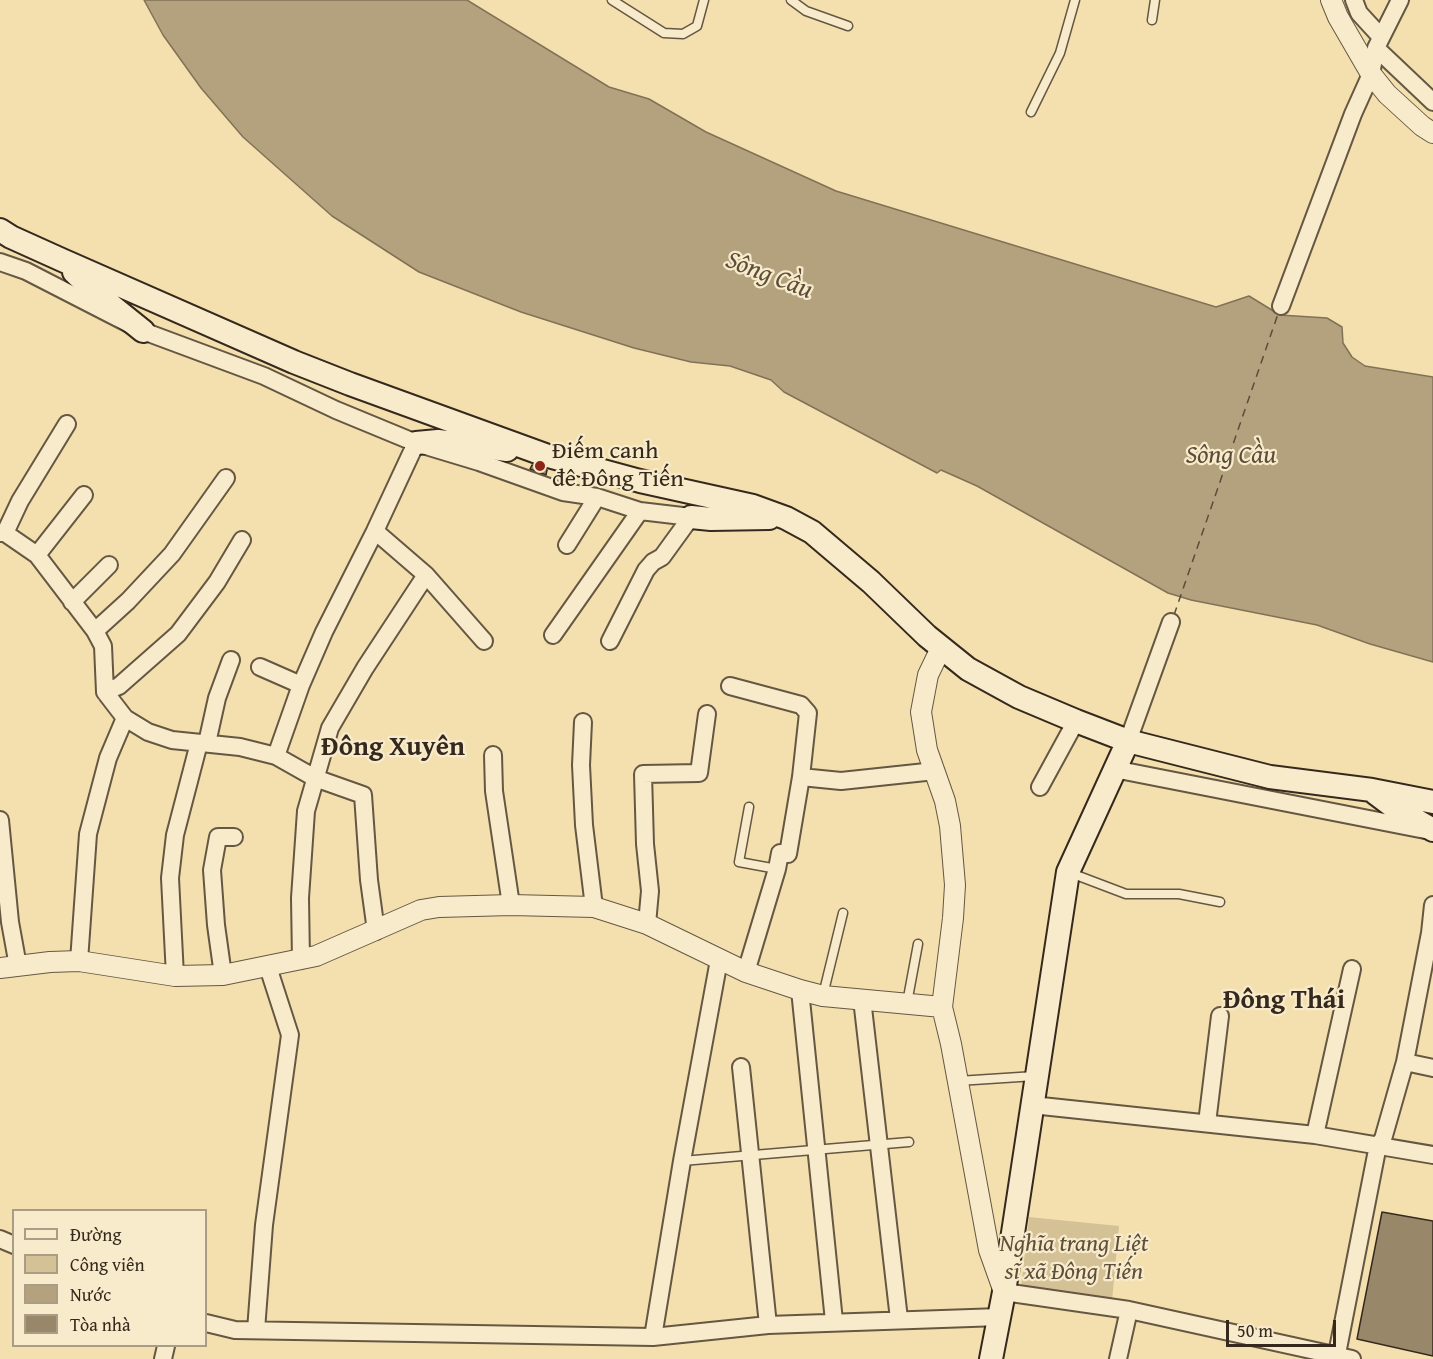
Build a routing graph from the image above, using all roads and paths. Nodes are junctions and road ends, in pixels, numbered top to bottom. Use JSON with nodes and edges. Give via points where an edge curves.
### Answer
{"nodes":[{"id":1,"x":612,"y":0,"type":"edge"},
{"id":2,"x":704,"y":0,"type":"edge"},
{"id":3,"x":792,"y":0,"type":"edge"},
{"id":4,"x":1075,"y":0,"type":"edge"},
{"id":5,"x":1155,"y":0,"type":"edge"},
{"id":6,"x":1330,"y":0,"type":"edge"},
{"id":7,"x":1354,"y":0,"type":"edge"},
{"id":8,"x":1400,"y":0,"type":"edge"},
{"id":9,"x":1152,"y":20,"type":"dead end"},
{"id":10,"x":848,"y":26,"type":"dead end"},
{"id":11,"x":1378,"y":43,"type":"junction"},
{"id":12,"x":1371,"y":74,"type":"junction"},
{"id":13,"x":1433,"y":102,"type":"edge"},
{"id":14,"x":1031,"y":112,"type":"dead end"},
{"id":15,"x":1433,"y":133,"type":"edge"},
{"id":16,"x":0,"y":230,"type":"edge"},
{"id":17,"x":62,"y":260,"type":"junction"},
{"id":18,"x":0,"y":262,"type":"edge"},
{"id":19,"x":1281,"y":306,"type":"dead end"},
{"id":20,"x":143,"y":331,"type":"junction"},
{"id":21,"x":67,"y":424,"type":"dead end"},
{"id":22,"x":416,"y":442,"type":"junction"},
{"id":23,"x":548,"y":456,"type":"junction"},
{"id":24,"x":226,"y":478,"type":"dead end"},
{"id":25,"x":84,"y":495,"type":"dead end"},
{"id":26,"x":597,"y":497,"type":"junction"},
{"id":27,"x":640,"y":511,"type":"junction"},
{"id":28,"x":691,"y":517,"type":"junction"},
{"id":29,"x":786,"y":518,"type":"junction"},
{"id":30,"x":375,"y":531,"type":"junction"},
{"id":31,"x":2,"y":533,"type":"edge"},
{"id":32,"x":242,"y":540,"type":"dead end"},
{"id":33,"x":567,"y":545,"type":"dead end"},
{"id":34,"x":37,"y":555,"type":"junction"},
{"id":35,"x":109,"y":565,"type":"dead end"},
{"id":36,"x":426,"y":575,"type":"junction"},
{"id":37,"x":72,"y":602,"type":"junction"},
{"id":38,"x":1171,"y":622,"type":"dead end"},
{"id":39,"x":95,"y":631,"type":"junction"},
{"id":40,"x":553,"y":635,"type":"dead end"},
{"id":41,"x":484,"y":641,"type":"dead end"},
{"id":42,"x":610,"y":641,"type":"dead end"},
{"id":43,"x":941,"y":648,"type":"junction"},
{"id":44,"x":231,"y":660,"type":"dead end"},
{"id":45,"x":260,"y":667,"type":"dead end"},
{"id":46,"x":301,"y":685,"type":"junction"},
{"id":47,"x":730,"y":686,"type":"dead end"},
{"id":48,"x":105,"y":692,"type":"junction"},
{"id":49,"x":707,"y":714,"type":"dead end"},
{"id":50,"x":125,"y":718,"type":"junction"},
{"id":51,"x":1076,"y":721,"type":"junction"},
{"id":52,"x":583,"y":722,"type":"dead end"},
{"id":53,"x":1128,"y":741,"type":"junction"},
{"id":54,"x":203,"y":743,"type":"junction"},
{"id":55,"x":493,"y":754,"type":"dead end"},
{"id":56,"x":276,"y":756,"type":"junction"},
{"id":57,"x":1114,"y":769,"type":"junction"},
{"id":58,"x":935,"y":771,"type":"junction"},
{"id":59,"x":801,"y":777,"type":"junction"},
{"id":60,"x":315,"y":778,"type":"junction"},
{"id":61,"x":1040,"y":787,"type":"dead end"},
{"id":62,"x":1372,"y":790,"type":"junction"},
{"id":63,"x":1433,"y":802,"type":"edge"},
{"id":64,"x":749,"y":807,"type":"dead end"},
{"id":65,"x":0,"y":820,"type":"edge"},
{"id":66,"x":1433,"y":831,"type":"edge"},
{"id":67,"x":234,"y":837,"type":"dead end"},
{"id":68,"x":777,"y":868,"type":"junction"},
{"id":69,"x":1068,"y":872,"type":"junction"},
{"id":70,"x":1221,"y":902,"type":"dead end"},
{"id":71,"x":511,"y":905,"type":"junction"},
{"id":72,"x":1433,"y":905,"type":"edge"},
{"id":73,"x":594,"y":907,"type":"junction"},
{"id":74,"x":843,"y":914,"type":"dead end"},
{"id":75,"x":647,"y":924,"type":"junction"},
{"id":76,"x":376,"y":931,"type":"junction"},
{"id":77,"x":918,"y":944,"type":"dead end"},
{"id":78,"x":301,"y":960,"type":"junction"},
{"id":79,"x":719,"y":960,"type":"junction"},
{"id":80,"x":79,"y":961,"type":"junction"},
{"id":81,"x":9,"y":967,"type":"edge"},
{"id":82,"x":268,"y":967,"type":"junction"},
{"id":83,"x":1352,"y":969,"type":"dead end"},
{"id":84,"x":746,"y":972,"type":"junction"},
{"id":85,"x":222,"y":975,"type":"junction"},
{"id":86,"x":175,"y":976,"type":"junction"},
{"id":87,"x":800,"y":990,"type":"junction"},
{"id":88,"x":823,"y":996,"type":"junction"},
{"id":89,"x":862,"y":999,"type":"junction"},
{"id":90,"x":907,"y":1003,"type":"junction"},
{"id":91,"x":942,"y":1007,"type":"junction"},
{"id":92,"x":1220,"y":1016,"type":"dead end"},
{"id":93,"x":1405,"y":1062,"type":"junction"},
{"id":94,"x":741,"y":1067,"type":"dead end"},
{"id":95,"x":1433,"y":1068,"type":"edge"},
{"id":96,"x":1036,"y":1076,"type":"junction"},
{"id":97,"x":957,"y":1081,"type":"junction"},
{"id":98,"x":1032,"y":1105,"type":"junction"},
{"id":99,"x":1207,"y":1123,"type":"junction"},
{"id":100,"x":1315,"y":1135,"type":"junction"},
{"id":101,"x":909,"y":1142,"type":"dead end"},
{"id":102,"x":879,"y":1143,"type":"junction"},
{"id":103,"x":1383,"y":1143,"type":"junction"},
{"id":104,"x":816,"y":1149,"type":"junction"},
{"id":105,"x":1433,"y":1155,"type":"edge"},
{"id":106,"x":750,"y":1156,"type":"junction"},
{"id":107,"x":682,"y":1161,"type":"junction"},
{"id":108,"x":1004,"y":1292,"type":"junction"},
{"id":109,"x":1129,"y":1310,"type":"junction"},
{"id":110,"x":1000,"y":1317,"type":"junction"},
{"id":111,"x":899,"y":1319,"type":"junction"},
{"id":112,"x":834,"y":1321,"type":"junction"},
{"id":113,"x":207,"y":1323,"type":"edge"},
{"id":114,"x":768,"y":1325,"type":"junction"},
{"id":115,"x":256,"y":1330,"type":"junction"},
{"id":116,"x":653,"y":1337,"type":"junction"},
{"id":117,"x":1344,"y":1358,"type":"edge"},
{"id":118,"x":991,"y":1359,"type":"edge"},
{"id":119,"x":1118,"y":1359,"type":"edge"}],
"edges":[{"from":1,"to":2,"type":"lane","via":[[663,33],[683,34],[696,26]]},
{"from":3,"to":10,"type":"lane","via":[[806,11]]},
{"from":4,"to":14,"type":"lane","via":[[1060,53]]},
{"from":5,"to":9,"type":"lane"},
{"from":6,"to":12,"type":"street"},
{"from":7,"to":11,"type":"street"},
{"from":8,"to":11,"type":"street"},
{"from":11,"to":12,"type":"street"},
{"from":11,"to":13,"type":"street"},
{"from":12,"to":15,"type":"street","via":[[1387,94]]},
{"from":12,"to":19,"type":"street"},
{"from":16,"to":17,"type":"main road"},
{"from":17,"to":20,"type":"main road"},
{"from":17,"to":23,"type":"main road","via":[[305,366]]},
{"from":18,"to":20,"type":"street","via":[[26,271]]},
{"from":20,"to":22,"type":"street","via":[[264,376]]},
{"from":21,"to":31,"type":"street"},
{"from":22,"to":23,"type":"main road","via":[[438,441]]},
{"from":22,"to":26,"type":"street","via":[[563,492]]},
{"from":22,"to":30,"type":"street"},
{"from":23,"to":29,"type":"main road","via":[[753,506]]},
{"from":24,"to":39,"type":"street","via":[[172,554]]},
{"from":25,"to":34,"type":"street"},
{"from":26,"to":27,"type":"street"},
{"from":26,"to":33,"type":"street"},
{"from":27,"to":28,"type":"street"},
{"from":27,"to":40,"type":"street"},
{"from":28,"to":29,"type":"main road"},
{"from":28,"to":42,"type":"street","via":[[662,557],[649,566]]},
{"from":29,"to":43,"type":"main road","via":[[830,547]]},
{"from":30,"to":36,"type":"street"},
{"from":30,"to":46,"type":"street"},
{"from":31,"to":34,"type":"street"},
{"from":32,"to":48,"type":"street","via":[[178,634],[119,686]]},
{"from":34,"to":37,"type":"street"},
{"from":35,"to":37,"type":"street"},
{"from":36,"to":41,"type":"street"},
{"from":36,"to":60,"type":"street","via":[[330,728]]},
{"from":37,"to":39,"type":"street"},
{"from":38,"to":53,"type":"street"},
{"from":39,"to":48,"type":"street","via":[[103,646]]},
{"from":43,"to":51,"type":"main road","via":[[986,681]]},
{"from":43,"to":58,"type":"street","via":[[928,675],[921,712]]},
{"from":44,"to":54,"type":"street"},
{"from":45,"to":46,"type":"street"},
{"from":46,"to":56,"type":"street"},
{"from":47,"to":59,"type":"street","via":[[801,705],[808,713]]},
{"from":48,"to":50,"type":"street"},
{"from":49,"to":75,"type":"street","via":[[699,773],[643,774],[650,891]]},
{"from":50,"to":54,"type":"street","via":[[172,740]]},
{"from":50,"to":80,"type":"street","via":[[108,758],[88,834]]},
{"from":51,"to":53,"type":"main road"},
{"from":51,"to":61,"type":"street"},
{"from":52,"to":73,"type":"street","via":[[584,825]]},
{"from":53,"to":57,"type":"main road"},
{"from":53,"to":62,"type":"main road","via":[[1270,777]]},
{"from":54,"to":56,"type":"street"},
{"from":54,"to":86,"type":"street","via":[[175,835],[170,879]]},
{"from":55,"to":71,"type":"street","via":[[494,791]]},
{"from":56,"to":60,"type":"street"},
{"from":57,"to":66,"type":"street"},
{"from":57,"to":69,"type":"main road"},
{"from":58,"to":59,"type":"street","via":[[841,781]]},
{"from":58,"to":91,"type":"street","via":[[950,826],[955,885]]},
{"from":59,"to":68,"type":"street","via":[[788,854],[780,853]]},
{"from":60,"to":76,"type":"street","via":[[363,795]]},
{"from":60,"to":78,"type":"street","via":[[306,810],[300,898]]},
{"from":62,"to":63,"type":"main road"},
{"from":62,"to":66,"type":"main road"},
{"from":64,"to":68,"type":"lane","via":[[739,862]]},
{"from":65,"to":81,"type":"street","via":[[10,922]]},
{"from":67,"to":85,"type":"street","via":[[218,837],[212,870]]},
{"from":68,"to":84,"type":"street"},
{"from":69,"to":70,"type":"lane","via":[[1126,894],[1179,894]]},
{"from":69,"to":96,"type":"main road"},
{"from":71,"to":73,"type":"street"},
{"from":71,"to":76,"type":"street","via":[[421,910]]},
{"from":72,"to":93,"type":"street"},
{"from":73,"to":75,"type":"street"},
{"from":74,"to":88,"type":"lane"},
{"from":75,"to":79,"type":"street"},
{"from":76,"to":78,"type":"street"},
{"from":77,"to":90,"type":"lane"},
{"from":78,"to":82,"type":"street"},
{"from":79,"to":84,"type":"street"},
{"from":79,"to":107,"type":"street"},
{"from":80,"to":81,"type":"street"},
{"from":80,"to":86,"type":"street"},
{"from":82,"to":85,"type":"street"},
{"from":82,"to":115,"type":"street","via":[[290,1035],[264,1225]]},
{"from":83,"to":100,"type":"street"},
{"from":84,"to":87,"type":"street"},
{"from":85,"to":86,"type":"street"},
{"from":87,"to":88,"type":"street"},
{"from":87,"to":104,"type":"street"},
{"from":88,"to":89,"type":"street"},
{"from":89,"to":90,"type":"street"},
{"from":89,"to":102,"type":"street"},
{"from":90,"to":91,"type":"street"},
{"from":91,"to":97,"type":"street"},
{"from":92,"to":99,"type":"street"},
{"from":93,"to":95,"type":"street"},
{"from":93,"to":103,"type":"street"},
{"from":94,"to":106,"type":"street"},
{"from":96,"to":97,"type":"lane"},
{"from":96,"to":98,"type":"main road"},
{"from":97,"to":108,"type":"street","via":[[989,1250]]},
{"from":98,"to":99,"type":"street"},
{"from":98,"to":108,"type":"main road"},
{"from":99,"to":100,"type":"street"},
{"from":100,"to":103,"type":"street"},
{"from":101,"to":102,"type":"lane"},
{"from":102,"to":104,"type":"lane"},
{"from":102,"to":111,"type":"street"},
{"from":103,"to":105,"type":"street"},
{"from":103,"to":117,"type":"street"},
{"from":104,"to":106,"type":"lane"},
{"from":104,"to":112,"type":"street"},
{"from":106,"to":107,"type":"lane"},
{"from":106,"to":114,"type":"street"},
{"from":107,"to":116,"type":"street"},
{"from":108,"to":109,"type":"street"},
{"from":108,"to":110,"type":"main road"},
{"from":109,"to":117,"type":"street"},
{"from":109,"to":119,"type":"street"},
{"from":110,"to":111,"type":"street"},
{"from":110,"to":118,"type":"main road"},
{"from":111,"to":112,"type":"street"},
{"from":112,"to":114,"type":"street"},
{"from":113,"to":115,"type":"street"},
{"from":114,"to":116,"type":"street"},
{"from":115,"to":116,"type":"street"}]}
